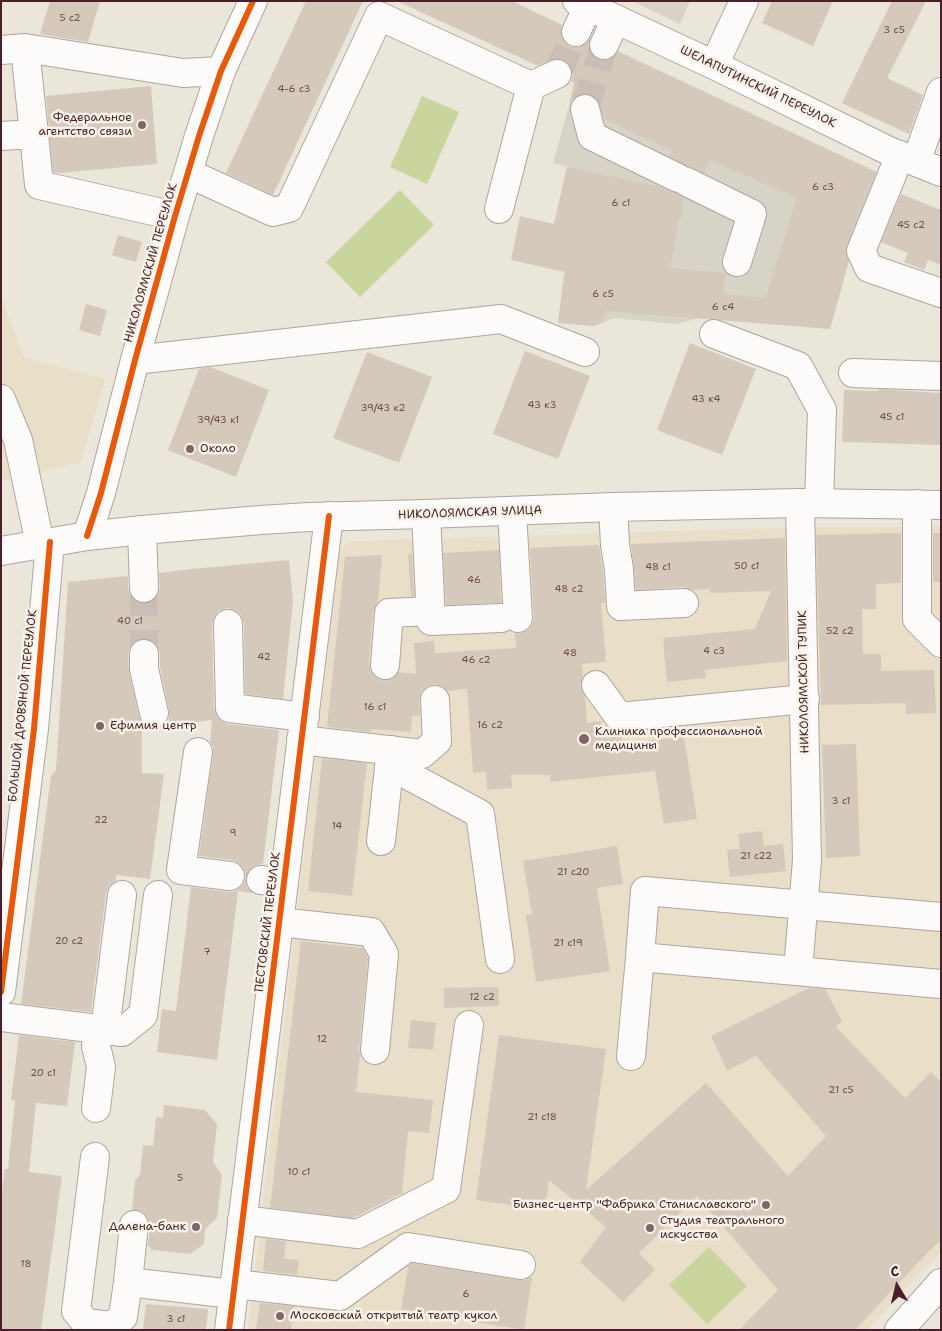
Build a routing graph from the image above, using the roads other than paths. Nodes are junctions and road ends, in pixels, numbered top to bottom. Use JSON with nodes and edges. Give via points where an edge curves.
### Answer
{"nodes":[{"id":1,"x":253,"y":1,"type":"edge"},
{"id":2,"x":744,"y":1,"type":"edge"},
{"id":3,"x":582,"y":4,"type":"edge"},
{"id":4,"x":616,"y":19,"type":"junction"},
{"id":5,"x":576,"y":32,"type":"tunnel mouth"},
{"id":6,"x":604,"y":45,"type":"tunnel mouth"},
{"id":7,"x":13,"y":49,"type":"edge"},
{"id":8,"x":714,"y":65,"type":"junction"},
{"id":9,"x":221,"y":71,"type":"junction"},
{"id":10,"x":557,"y":74,"type":"tunnel mouth"},
{"id":11,"x":531,"y":86,"type":"junction"},
{"id":12,"x":941,"y":92,"type":"edge"},
{"id":13,"x":585,"y":109,"type":"tunnel mouth"},
{"id":14,"x":34,"y":134,"type":"junction"},
{"id":15,"x":1,"y":136,"type":"edge"},
{"id":16,"x":908,"y":158,"type":"junction"},
{"id":17,"x":941,"y":172,"type":"edge"},
{"id":18,"x":188,"y":173,"type":"junction"},
{"id":19,"x":499,"y":209,"type":"dead end"},
{"id":20,"x":175,"y":216,"type":"junction"},
{"id":21,"x":737,"y":262,"type":"dead end"},
{"id":22,"x":941,"y":293,"type":"edge"},
{"id":23,"x":714,"y":334,"type":"dead end"},
{"id":24,"x":585,"y":352,"type":"dead end"},
{"id":25,"x":135,"y":360,"type":"junction"},
{"id":26,"x":854,"y":373,"type":"dead end"},
{"id":27,"x":941,"y":376,"type":"edge"},
{"id":28,"x":2,"y":401,"type":"edge"},
{"id":29,"x":810,"y":503,"type":"junction"},
{"id":30,"x":929,"y":504,"type":"edge"},
{"id":31,"x":613,"y":508,"type":"junction"},
{"id":32,"x":512,"y":511,"type":"junction"},
{"id":33,"x":426,"y":514,"type":"junction"},
{"id":34,"x":329,"y":516,"type":"junction"},
{"id":35,"x":142,"y":530,"type":"junction"},
{"id":36,"x":87,"y":536,"type":"junction"},
{"id":37,"x":45,"y":543,"type":"junction"},
{"id":38,"x":1,"y":551,"type":"edge"},
{"id":39,"x":144,"y":588,"type":"tunnel mouth"},
{"id":40,"x":684,"y":604,"type":"dead end"},
{"id":41,"x":431,"y":611,"type":"junction"},
{"id":42,"x":228,"y":624,"type":"dead end"},
{"id":43,"x":941,"y":643,"type":"edge"},
{"id":44,"x":144,"y":654,"type":"tunnel mouth"},
{"id":45,"x":385,"y":665,"type":"dead end"},
{"id":46,"x":596,"y":685,"type":"dead end"},
{"id":47,"x":805,"y":699,"type":"junction"},
{"id":48,"x":434,"y":700,"type":"dead end"},
{"id":49,"x":154,"y":713,"type":"dead end"},
{"id":50,"x":303,"y":728,"type":"junction"},
{"id":51,"x":198,"y":752,"type":"dead end"},
{"id":52,"x":390,"y":757,"type":"junction"},
{"id":53,"x":380,"y":841,"type":"dead end"},
{"id":54,"x":230,"y":876,"type":"dead end"},
{"id":55,"x":122,"y":895,"type":"dead end"},
{"id":56,"x":158,"y":896,"type":"dead end"},
{"id":57,"x":804,"y":905,"type":"junction"},
{"id":58,"x":941,"y":917,"type":"edge"},
{"id":59,"x":279,"y":922,"type":"junction"},
{"id":60,"x":640,"y":957,"type":"junction"},
{"id":61,"x":500,"y":959,"type":"dead end"},
{"id":62,"x":798,"y":971,"type":"junction"},
{"id":63,"x":941,"y":984,"type":"edge"},
{"id":64,"x":1,"y":992,"type":"edge"},
{"id":65,"x":1,"y":1017,"type":"edge"},
{"id":66,"x":469,"y":1025,"type":"dead end"},
{"id":67,"x":102,"y":1029,"type":"junction"},
{"id":68,"x":376,"y":1050,"type":"dead end"},
{"id":69,"x":631,"y":1056,"type":"dead end"},
{"id":70,"x":96,"y":1108,"type":"dead end"},
{"id":71,"x":95,"y":1157,"type":"dead end"},
{"id":72,"x":242,"y":1220,"type":"junction"},
{"id":73,"x":134,"y":1226,"type":"dead end"},
{"id":74,"x":521,"y":1265,"type":"dead end"},
{"id":75,"x":128,"y":1282,"type":"junction"},
{"id":76,"x":941,"y":1283,"type":"edge"},
{"id":77,"x":234,"y":1289,"type":"junction"},
{"id":78,"x":229,"y":1330,"type":"edge"},
{"id":79,"x":898,"y":1330,"type":"edge"}],
"edges":[{"from":1,"to":9,"type":"street","name":"НИКОЛОЯМСКИЙ ПЕРЕУЛОК"},
{"from":2,"to":8,"type":"street"},
{"from":3,"to":4,"type":"street","name":"ШЕЛАПУТИНСКИЙ ПЕРЕУЛОК"},
{"from":3,"to":5,"type":"street"},
{"from":4,"to":6,"type":"street"},
{"from":4,"to":8,"type":"street","name":"ШЕЛАПУТИНСКИЙ ПЕРЕУЛОК"},
{"from":7,"to":9,"type":"street","via":[[183,73]]},
{"from":7,"to":14,"type":"street"},
{"from":8,"to":16,"type":"street","name":"ШЕЛАПУТИНСКИЙ ПЕРЕУЛОК"},
{"from":9,"to":18,"type":"street","name":"НИКОЛОЯМСКИЙ ПЕРЕУЛОК"},
{"from":10,"to":11,"type":"street"},
{"from":11,"to":18,"type":"street","via":[[379,16],[290,208],[273,212]]},
{"from":11,"to":19,"type":"street"},
{"from":12,"to":16,"type":"street"},
{"from":13,"to":21,"type":"street","via":[[592,136],[752,214]]},
{"from":14,"to":15,"type":"street"},
{"from":14,"to":20,"type":"street","via":[[39,185]]},
{"from":16,"to":17,"type":"street","name":"ШЕЛАПУТИНСКИЙ ПЕРЕУЛОК"},
{"from":16,"to":22,"type":"street","via":[[862,251],[869,268]]},
{"from":18,"to":20,"type":"street","name":"НИКОЛОЯМСКИЙ ПЕРЕУЛОК"},
{"from":20,"to":25,"type":"street","name":"НИКОЛОЯМСКИЙ ПЕРЕУЛОК"},
{"from":23,"to":29,"type":"street","name":"НИКОЛОЯМСКОЙ ТУПИК","via":[[798,366],[822,410]]},
{"from":24,"to":25,"type":"street","via":[[501,319]]},
{"from":25,"to":36,"type":"street","name":"НИКОЛОЯМСКИЙ ПЕРЕУЛОК","via":[[102,493]]},
{"from":26,"to":27,"type":"street"},
{"from":28,"to":37,"type":"street","name":"БОЛЬШОЙ ДРОВЯНОЙ ПЕРЕУЛОК","via":[[18,440]]},
{"from":29,"to":30,"type":"street","name":"НИКОЛОЯМСКАЯ УЛИЦА"},
{"from":29,"to":31,"type":"street","name":"НИКОЛОЯМСКАЯ УЛИЦА"},
{"from":29,"to":47,"type":"street","name":"НИКОЛОЯМСКОЙ ТУПИК"},
{"from":30,"to":43,"type":"street","via":[[917,619]]},
{"from":31,"to":32,"type":"street","name":"НИКОЛОЯМСКАЯ УЛИЦА"},
{"from":31,"to":40,"type":"street","via":[[621,606]]},
{"from":32,"to":33,"type":"street","name":"НИКОЛОЯМСКАЯ УЛИЦА"},
{"from":32,"to":41,"type":"street","via":[[509,618],[431,621]]},
{"from":33,"to":34,"type":"street","name":"НИКОЛОЯМСКАЯ УЛИЦА"},
{"from":33,"to":41,"type":"street"},
{"from":34,"to":35,"type":"street","name":"НИКОЛОЯМСКАЯ УЛИЦА"},
{"from":34,"to":50,"type":"street","name":"ПЕСТОВСКИЙ ПЕРЕУЛОК"},
{"from":35,"to":36,"type":"street","name":"НИКОЛОЯМСКАЯ УЛИЦА"},
{"from":35,"to":39,"type":"street"},
{"from":36,"to":37,"type":"street","name":"НИКОЛОЯМСКАЯ УЛИЦА"},
{"from":37,"to":38,"type":"street","name":"НИКОЛОЯМСКАЯ УЛИЦА"},
{"from":37,"to":64,"type":"street","name":"БОЛЬШОЙ ДРОВЯНОЙ ПЕРЕУЛОК","via":[[34,729]]},
{"from":41,"to":45,"type":"street","via":[[390,613]]},
{"from":42,"to":50,"type":"street","via":[[230,708]]},
{"from":44,"to":49,"type":"street","via":[[144,669]]},
{"from":46,"to":47,"type":"street","via":[[619,717]]},
{"from":47,"to":57,"type":"street","name":"НИКОЛОЯМСКОЙ ТУПИК","via":[[807,860]]},
{"from":48,"to":52,"type":"street","via":[[437,741],[422,754]]},
{"from":50,"to":52,"type":"street"},
{"from":50,"to":59,"type":"street","name":"ПЕСТОВСКИЙ ПЕРЕУЛОК","via":[[273,881]]},
{"from":51,"to":54,"type":"street","via":[[181,870]]},
{"from":52,"to":53,"type":"street"},
{"from":52,"to":61,"type":"street","via":[[480,814]]},
{"from":55,"to":67,"type":"street"},
{"from":56,"to":67,"type":"street","via":[[143,1015],[122,1032]]},
{"from":57,"to":58,"type":"street"},
{"from":57,"to":60,"type":"street","via":[[646,891]]},
{"from":57,"to":62,"type":"street","name":"НИКОЛОЯМСКОЙ ТУПИК"},
{"from":59,"to":68,"type":"street","via":[[371,932],[384,954]]},
{"from":59,"to":72,"type":"street","name":"ПЕСТОВСКИЙ ПЕРЕУЛОК"},
{"from":60,"to":62,"type":"street"},
{"from":60,"to":69,"type":"street"},
{"from":62,"to":63,"type":"street"},
{"from":65,"to":67,"type":"street"},
{"from":66,"to":72,"type":"street","via":[[446,1188],[358,1234]]},
{"from":67,"to":70,"type":"street","via":[[96,1046],[101,1066]]},
{"from":71,"to":75,"type":"street","via":[[76,1311],[86,1322],[111,1326],[123,1316]]},
{"from":72,"to":77,"type":"street","name":"ПЕСТОВСКИЙ ПЕРЕУЛОК"},
{"from":73,"to":75,"type":"street"},
{"from":74,"to":77,"type":"street","via":[[408,1247],[340,1296]]},
{"from":75,"to":77,"type":"street"},
{"from":76,"to":79,"type":"street"},
{"from":77,"to":78,"type":"street","name":"ПЕСТОВСКИЙ ПЕРЕУЛОК"}]}
